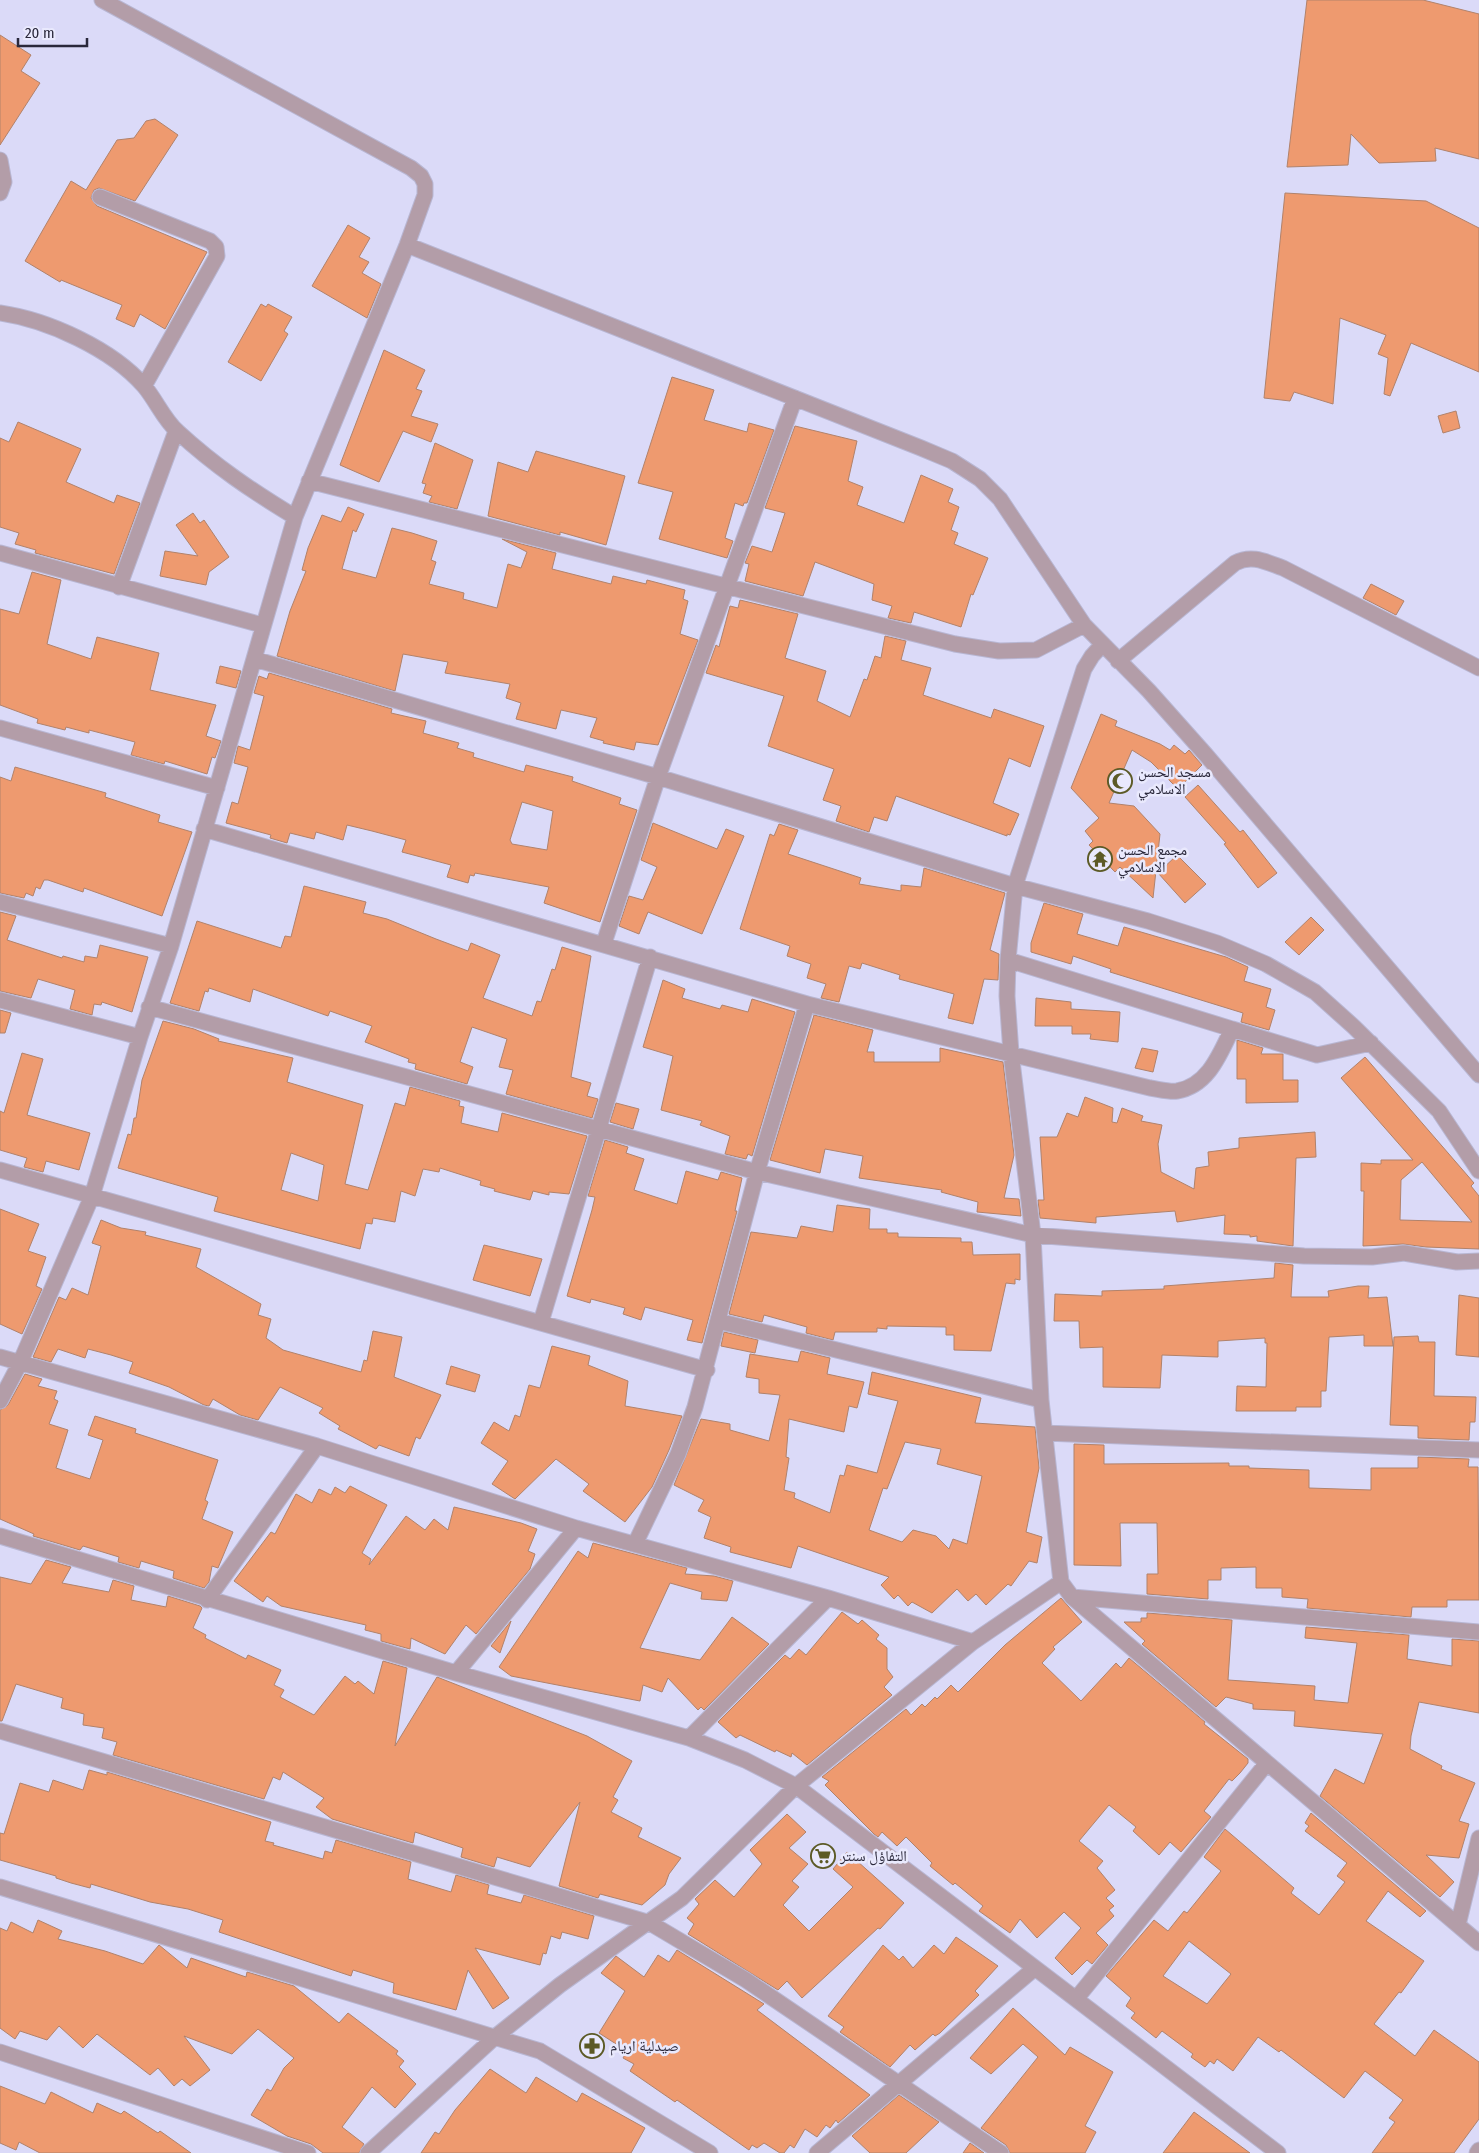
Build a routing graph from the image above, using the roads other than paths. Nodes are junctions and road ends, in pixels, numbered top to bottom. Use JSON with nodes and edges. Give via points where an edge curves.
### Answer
{"nodes":[{"id":1,"x":102,"y":0,"type":"edge"},
{"id":2,"x":0,"y":160,"type":"edge"},
{"id":3,"x":0,"y":194,"type":"edge"},
{"id":4,"x":100,"y":197,"type":"dead end"},
{"id":5,"x":407,"y":245,"type":"junction"},
{"id":6,"x":0,"y":313,"type":"edge"},
{"id":7,"x":144,"y":386,"type":"junction"},
{"id":8,"x":795,"y":398,"type":"junction"},
{"id":9,"x":176,"y":431,"type":"junction"},
{"id":10,"x":309,"y":481,"type":"junction"},
{"id":11,"x":295,"y":517,"type":"junction"},
{"id":12,"x":0,"y":553,"type":"edge"},
{"id":13,"x":119,"y":586,"type":"junction"},
{"id":14,"x":726,"y":587,"type":"junction"},
{"id":15,"x":262,"y":625,"type":"junction"},
{"id":16,"x":1084,"y":625,"type":"junction"},
{"id":17,"x":1102,"y":646,"type":"junction"},
{"id":18,"x":254,"y":659,"type":"junction"},
{"id":19,"x":1118,"y":661,"type":"junction"},
{"id":20,"x":1479,"y":668,"type":"edge"},
{"id":21,"x":0,"y":728,"type":"edge"},
{"id":22,"x":658,"y":777,"type":"junction"},
{"id":23,"x":217,"y":788,"type":"junction"},
{"id":24,"x":204,"y":829,"type":"junction"},
{"id":25,"x":1015,"y":886,"type":"junction"},
{"id":26,"x":0,"y":902,"type":"edge"},
{"id":27,"x":604,"y":944,"type":"junction"},
{"id":28,"x":171,"y":946,"type":"junction"},
{"id":29,"x":650,"y":957,"type":"junction"},
{"id":30,"x":1008,"y":960,"type":"junction"},
{"id":31,"x":0,"y":1000,"type":"edge"},
{"id":32,"x":807,"y":1004,"type":"junction"},
{"id":33,"x":149,"y":1007,"type":"junction"},
{"id":34,"x":1232,"y":1029,"type":"junction"},
{"id":35,"x":140,"y":1037,"type":"junction"},
{"id":36,"x":1371,"y":1044,"type":"junction"},
{"id":37,"x":1011,"y":1053,"type":"junction"},
{"id":38,"x":1479,"y":1075,"type":"edge"},
{"id":39,"x":598,"y":1129,"type":"junction"},
{"id":40,"x":0,"y":1170,"type":"edge"},
{"id":41,"x":1479,"y":1171,"type":"edge"},
{"id":42,"x":757,"y":1172,"type":"junction"},
{"id":43,"x":92,"y":1196,"type":"junction"},
{"id":44,"x":1033,"y":1235,"type":"junction"},
{"id":45,"x":1479,"y":1261,"type":"edge"},
{"id":46,"x":718,"y":1321,"type":"junction"},
{"id":47,"x":541,"y":1322,"type":"junction"},
{"id":48,"x":0,"y":1357,"type":"edge"},
{"id":49,"x":20,"y":1363,"type":"junction"},
{"id":50,"x":706,"y":1370,"type":"junction"},
{"id":51,"x":1041,"y":1400,"type":"junction"},
{"id":52,"x":0,"y":1401,"type":"edge"},
{"id":53,"x":1045,"y":1434,"type":"junction"},
{"id":54,"x":317,"y":1446,"type":"junction"},
{"id":55,"x":1479,"y":1450,"type":"edge"},
{"id":56,"x":576,"y":1528,"type":"junction"},
{"id":57,"x":0,"y":1536,"type":"edge"},
{"id":58,"x":636,"y":1544,"type":"junction"},
{"id":59,"x":1061,"y":1582,"type":"junction"},
{"id":60,"x":1072,"y":1597,"type":"junction"},
{"id":61,"x":828,"y":1598,"type":"junction"},
{"id":62,"x":207,"y":1600,"type":"junction"},
{"id":63,"x":1479,"y":1632,"type":"edge"},
{"id":64,"x":973,"y":1642,"type":"junction"},
{"id":65,"x":456,"y":1672,"type":"junction"},
{"id":66,"x":0,"y":1731,"type":"edge"},
{"id":67,"x":689,"y":1738,"type":"junction"},
{"id":68,"x":1267,"y":1763,"type":"junction"},
{"id":69,"x":796,"y":1786,"type":"junction"},
{"id":70,"x":1479,"y":1838,"type":"edge"},
{"id":71,"x":0,"y":1887,"type":"edge"},
{"id":72,"x":650,"y":1923,"type":"junction"},
{"id":73,"x":1458,"y":1925,"type":"junction"},
{"id":74,"x":1479,"y":1944,"type":"edge"},
{"id":75,"x":1035,"y":1968,"type":"junction"},
{"id":76,"x":1076,"y":1999,"type":"junction"},
{"id":77,"x":495,"y":2037,"type":"junction"},
{"id":78,"x":0,"y":2052,"type":"edge"},
{"id":79,"x":898,"y":2084,"type":"junction"},
{"id":80,"x":1479,"y":2150,"type":"edge"},
{"id":81,"x":308,"y":2153,"type":"edge"},
{"id":82,"x":368,"y":2153,"type":"edge"},
{"id":83,"x":710,"y":2153,"type":"edge"},
{"id":84,"x":817,"y":2153,"type":"edge"},
{"id":85,"x":1001,"y":2153,"type":"edge"},
{"id":86,"x":1278,"y":2153,"type":"edge"},
{"id":87,"x":1477,"y":2153,"type":"edge"}],
"edges":[{"from":1,"to":5,"type":"street","via":[[421,176],[425,195]]},
{"from":2,"to":3,"type":"street","via":[[4,182]]},
{"from":4,"to":7,"type":"street","via":[[210,241],[216,247],[217,256]]},
{"from":5,"to":8,"type":"street"},
{"from":5,"to":10,"type":"street"},
{"from":6,"to":7,"type":"street","via":[[39,323],[88,343],[115,359]]},
{"from":7,"to":9,"type":"street"},
{"from":8,"to":14,"type":"street"},
{"from":8,"to":16,"type":"street","via":[[952,461],[980,479],[1000,499]]},
{"from":9,"to":11,"type":"street","via":[[241,485]]},
{"from":9,"to":13,"type":"street"},
{"from":10,"to":11,"type":"street"},
{"from":10,"to":14,"type":"street"},
{"from":11,"to":15,"type":"street"},
{"from":12,"to":13,"type":"street"},
{"from":13,"to":15,"type":"street"},
{"from":14,"to":16,"type":"street","via":[[955,644],[999,651],[1036,650]]},
{"from":14,"to":22,"type":"street"},
{"from":15,"to":18,"type":"street"},
{"from":16,"to":17,"type":"street"},
{"from":17,"to":19,"type":"street"},
{"from":17,"to":25,"type":"street","via":[[1084,669]]},
{"from":18,"to":22,"type":"street"},
{"from":18,"to":23,"type":"street"},
{"from":19,"to":20,"type":"street","via":[[1235,563],[1252,557],[1283,568]]},
{"from":19,"to":38,"type":"street","via":[[1150,691],[1206,755]]},
{"from":21,"to":23,"type":"street"},
{"from":22,"to":25,"type":"street"},
{"from":22,"to":27,"type":"street"},
{"from":23,"to":24,"type":"street"},
{"from":24,"to":27,"type":"street"},
{"from":24,"to":28,"type":"street"},
{"from":25,"to":30,"type":"street"},
{"from":25,"to":36,"type":"street","via":[[1148,921],[1216,943],[1266,964],[1315,992]]},
{"from":26,"to":28,"type":"street"},
{"from":27,"to":29,"type":"street"},
{"from":28,"to":33,"type":"street"},
{"from":29,"to":32,"type":"street"},
{"from":29,"to":39,"type":"street"},
{"from":30,"to":34,"type":"street"},
{"from":30,"to":37,"type":"street"},
{"from":31,"to":35,"type":"street"},
{"from":32,"to":37,"type":"street"},
{"from":32,"to":42,"type":"street"},
{"from":33,"to":35,"type":"street"},
{"from":33,"to":39,"type":"street"},
{"from":34,"to":36,"type":"street","via":[[1318,1055]]},
{"from":34,"to":37,"type":"street","via":[[1207,1074],[1196,1084],[1176,1091]]},
{"from":35,"to":43,"type":"street"},
{"from":36,"to":41,"type":"street","via":[[1439,1112]]},
{"from":37,"to":44,"type":"street"},
{"from":39,"to":42,"type":"street"},
{"from":39,"to":47,"type":"street"},
{"from":40,"to":43,"type":"street"},
{"from":42,"to":44,"type":"street"},
{"from":42,"to":46,"type":"street"},
{"from":43,"to":47,"type":"street"},
{"from":43,"to":49,"type":"street"},
{"from":44,"to":45,"type":"street","via":[[1304,1256],[1372,1257],[1404,1253],[1457,1262]]},
{"from":44,"to":51,"type":"street"},
{"from":46,"to":50,"type":"street"},
{"from":46,"to":51,"type":"street"},
{"from":47,"to":50,"type":"street"},
{"from":48,"to":49,"type":"street"},
{"from":49,"to":52,"type":"street"},
{"from":49,"to":54,"type":"street"},
{"from":50,"to":58,"type":"street","via":[[678,1454]]},
{"from":51,"to":53,"type":"street"},
{"from":53,"to":55,"type":"street"},
{"from":53,"to":59,"type":"street"},
{"from":54,"to":56,"type":"street"},
{"from":54,"to":62,"type":"street"},
{"from":56,"to":58,"type":"street"},
{"from":56,"to":65,"type":"street"},
{"from":57,"to":62,"type":"street"},
{"from":58,"to":61,"type":"street"},
{"from":59,"to":60,"type":"street"},
{"from":59,"to":64,"type":"street"},
{"from":60,"to":63,"type":"street"},
{"from":60,"to":68,"type":"street"},
{"from":61,"to":64,"type":"street"},
{"from":61,"to":67,"type":"street"},
{"from":62,"to":65,"type":"street"},
{"from":64,"to":69,"type":"street"},
{"from":65,"to":67,"type":"street"},
{"from":66,"to":72,"type":"street"},
{"from":67,"to":69,"type":"street","via":[[745,1760]]},
{"from":68,"to":73,"type":"street"},
{"from":68,"to":76,"type":"street"},
{"from":69,"to":72,"type":"street","via":[[682,1898]]},
{"from":69,"to":75,"type":"street"},
{"from":70,"to":73,"type":"street"},
{"from":71,"to":77,"type":"street"},
{"from":72,"to":77,"type":"street","via":[[560,1985]]},
{"from":72,"to":79,"type":"street","via":[[746,1980]]},
{"from":73,"to":74,"type":"street"},
{"from":75,"to":76,"type":"street"},
{"from":75,"to":79,"type":"street"},
{"from":76,"to":86,"type":"street"},
{"from":77,"to":82,"type":"street"},
{"from":77,"to":83,"type":"street","via":[[540,2051]]},
{"from":78,"to":81,"type":"street"},
{"from":79,"to":84,"type":"street"},
{"from":79,"to":85,"type":"street"},
{"from":80,"to":87,"type":"street"}]}
